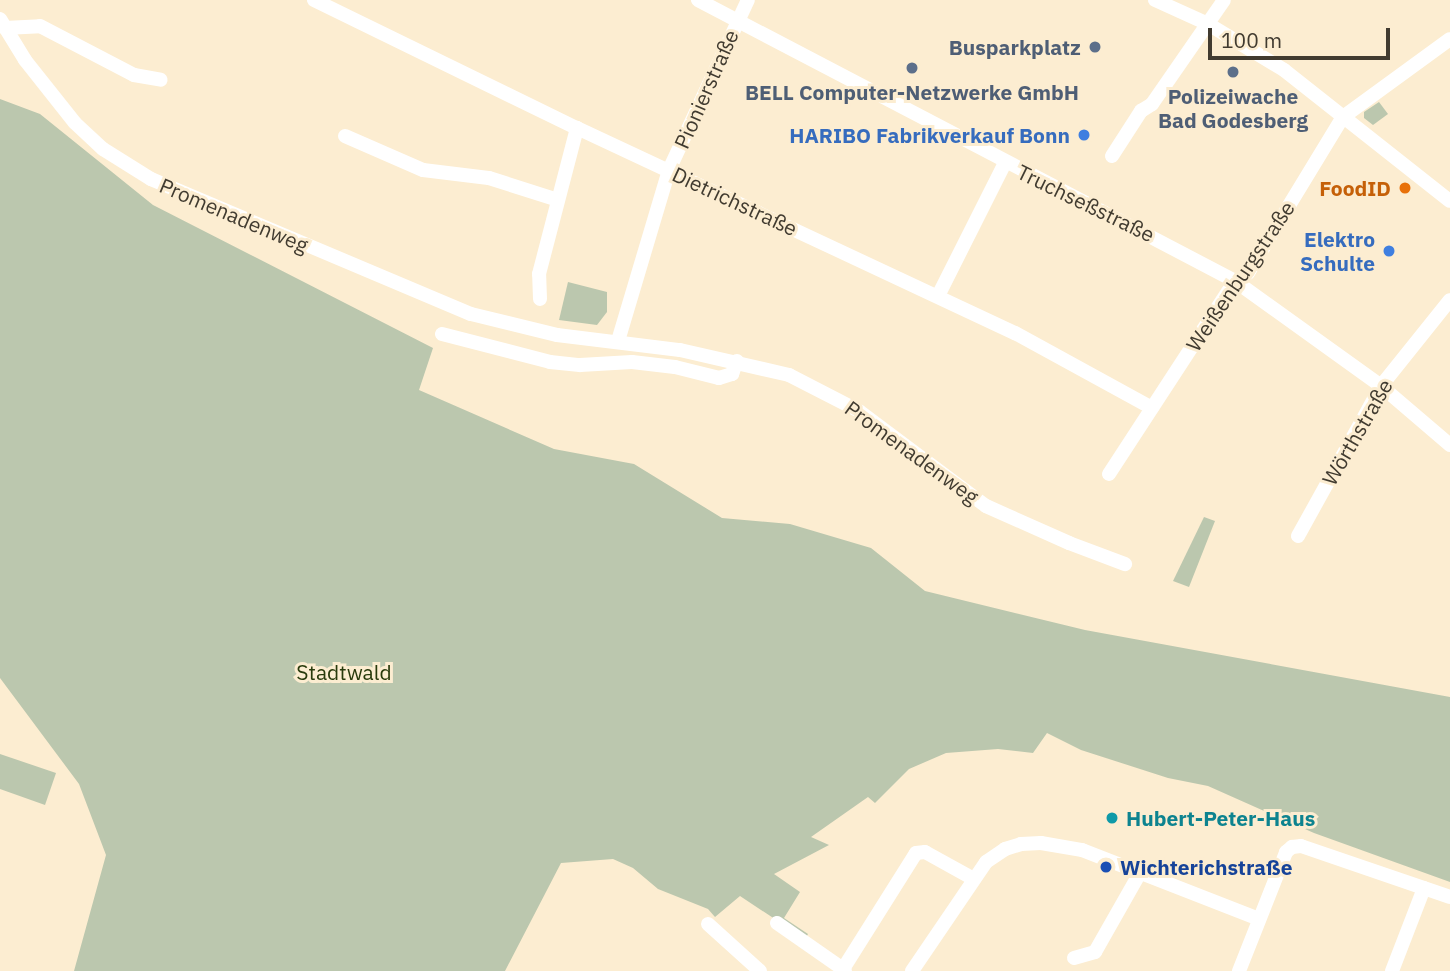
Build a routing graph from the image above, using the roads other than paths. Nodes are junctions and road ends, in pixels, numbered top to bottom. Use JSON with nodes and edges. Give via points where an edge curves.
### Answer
{"nodes":[{"id":1,"x":314,"y":0,"type":"edge"},
{"id":2,"x":698,"y":0,"type":"edge"},
{"id":3,"x":748,"y":0,"type":"edge"},
{"id":4,"x":1155,"y":0,"type":"edge"},
{"id":5,"x":1224,"y":0,"type":"edge"},
{"id":6,"x":738,"y":19,"type":"junction"},
{"id":7,"x":2,"y":23,"type":"edge"},
{"id":8,"x":1208,"y":24,"type":"junction"},
{"id":9,"x":1450,"y":39,"type":"edge"},
{"id":10,"x":161,"y":80,"type":"dead end"},
{"id":11,"x":1343,"y":117,"type":"junction"},
{"id":12,"x":577,"y":128,"type":"junction"},
{"id":13,"x":345,"y":136,"type":"dead end"},
{"id":14,"x":1112,"y":156,"type":"dead end"},
{"id":15,"x":1005,"y":163,"type":"junction"},
{"id":16,"x":670,"y":170,"type":"junction"},
{"id":17,"x":558,"y":200,"type":"junction"},
{"id":18,"x":1450,"y":201,"type":"edge"},
{"id":19,"x":1235,"y":281,"type":"junction"},
{"id":20,"x":938,"y":296,"type":"junction"},
{"id":21,"x":540,"y":299,"type":"dead end"},
{"id":22,"x":1450,"y":300,"type":"edge"},
{"id":23,"x":516,"y":327,"type":"junction"},
{"id":24,"x":442,"y":334,"type":"dead end"},
{"id":25,"x":618,"y":341,"type":"junction"},
{"id":26,"x":511,"y":350,"type":"junction"},
{"id":27,"x":737,"y":361,"type":"junction"},
{"id":28,"x":1381,"y":386,"type":"junction"},
{"id":29,"x":1152,"y":408,"type":"junction"},
{"id":30,"x":1450,"y":445,"type":"edge"},
{"id":31,"x":1109,"y":474,"type":"dead end"},
{"id":32,"x":1298,"y":536,"type":"dead end"},
{"id":33,"x":1125,"y":564,"type":"dead end"},
{"id":34,"x":1141,"y":872,"type":"junction"},
{"id":35,"x":972,"y":878,"type":"junction"},
{"id":36,"x":1424,"y":888,"type":"junction"},
{"id":37,"x":1450,"y":897,"type":"edge"},
{"id":38,"x":1259,"y":919,"type":"junction"},
{"id":39,"x":777,"y":923,"type":"dead end"},
{"id":40,"x":708,"y":924,"type":"dead end"},
{"id":41,"x":1074,"y":958,"type":"dead end"},
{"id":42,"x":844,"y":970,"type":"edge"},
{"id":43,"x":760,"y":971,"type":"edge"},
{"id":44,"x":912,"y":971,"type":"edge"},
{"id":45,"x":1239,"y":971,"type":"edge"},
{"id":46,"x":1392,"y":971,"type":"edge"}],
"edges":[{"from":1,"to":12,"type":"street","name":"Dietrichstraße"},
{"from":2,"to":6,"type":"street","name":"Truchseßstraße"},
{"from":3,"to":6,"type":"street","name":"Pionierstraße"},
{"from":4,"to":8,"type":"street"},
{"from":5,"to":8,"type":"street"},
{"from":6,"to":15,"type":"street","name":"Truchseßstraße"},
{"from":6,"to":16,"type":"street","name":"Pionierstraße"},
{"from":7,"to":10,"type":"street","name":"Promenadenweg","via":[[40,26],[134,75]]},
{"from":7,"to":23,"type":"street","name":"Promenadenweg","via":[[75,123],[103,149],[151,179],[445,304]]},
{"from":8,"to":11,"type":"street","via":[[1284,70]]},
{"from":8,"to":14,"type":"street"},
{"from":9,"to":11,"type":"street","name":"Weißenburgstraße"},
{"from":11,"to":18,"type":"street"},
{"from":11,"to":19,"type":"street","name":"Weißenburgstraße","via":[[1248,273]]},
{"from":12,"to":16,"type":"street","name":"Dietrichstraße"},
{"from":12,"to":17,"type":"street"},
{"from":13,"to":17,"type":"street","via":[[435,174],[481,177]]},
{"from":15,"to":19,"type":"street","name":"Truchseßstraße"},
{"from":15,"to":20,"type":"street"},
{"from":16,"to":20,"type":"street","name":"Dietrichstraße"},
{"from":16,"to":25,"type":"street","name":"Pionierstraße"},
{"from":17,"to":21,"type":"street","via":[[539,274]]},
{"from":19,"to":28,"type":"street","name":"Truchseßstraße"},
{"from":19,"to":29,"type":"street","name":"Weißenburgstraße"},
{"from":20,"to":29,"type":"street","name":"Dietrichstraße"},
{"from":22,"to":28,"type":"street","name":"Wörthstraße"},
{"from":23,"to":25,"type":"street","name":"Promenadenweg"},
{"from":23,"to":26,"type":"street"},
{"from":24,"to":26,"type":"street"},
{"from":25,"to":27,"type":"street","name":"Promenadenweg"},
{"from":26,"to":27,"type":"street","via":[[550,362],[632,362],[719,378],[732,374]]},
{"from":27,"to":33,"type":"street","name":"Promenadenweg","via":[[789,375],[830,394],[986,506]]},
{"from":28,"to":30,"type":"street","name":"Truchseßstraße"},
{"from":28,"to":32,"type":"street","name":"Wörthstraße"},
{"from":29,"to":31,"type":"street","name":"Weißenburgstraße"},
{"from":34,"to":35,"type":"street","via":[[1082,850],[1041,843],[1005,849]]},
{"from":34,"to":38,"type":"street"},
{"from":34,"to":41,"type":"street","via":[[1095,952]]},
{"from":35,"to":42,"type":"street","via":[[925,852],[916,853]]},
{"from":35,"to":44,"type":"street"},
{"from":36,"to":37,"type":"street"},
{"from":36,"to":38,"type":"street","via":[[1301,846],[1292,847]]},
{"from":36,"to":46,"type":"street"},
{"from":38,"to":45,"type":"street"},
{"from":39,"to":42,"type":"street"},
{"from":40,"to":43,"type":"street"}]}
